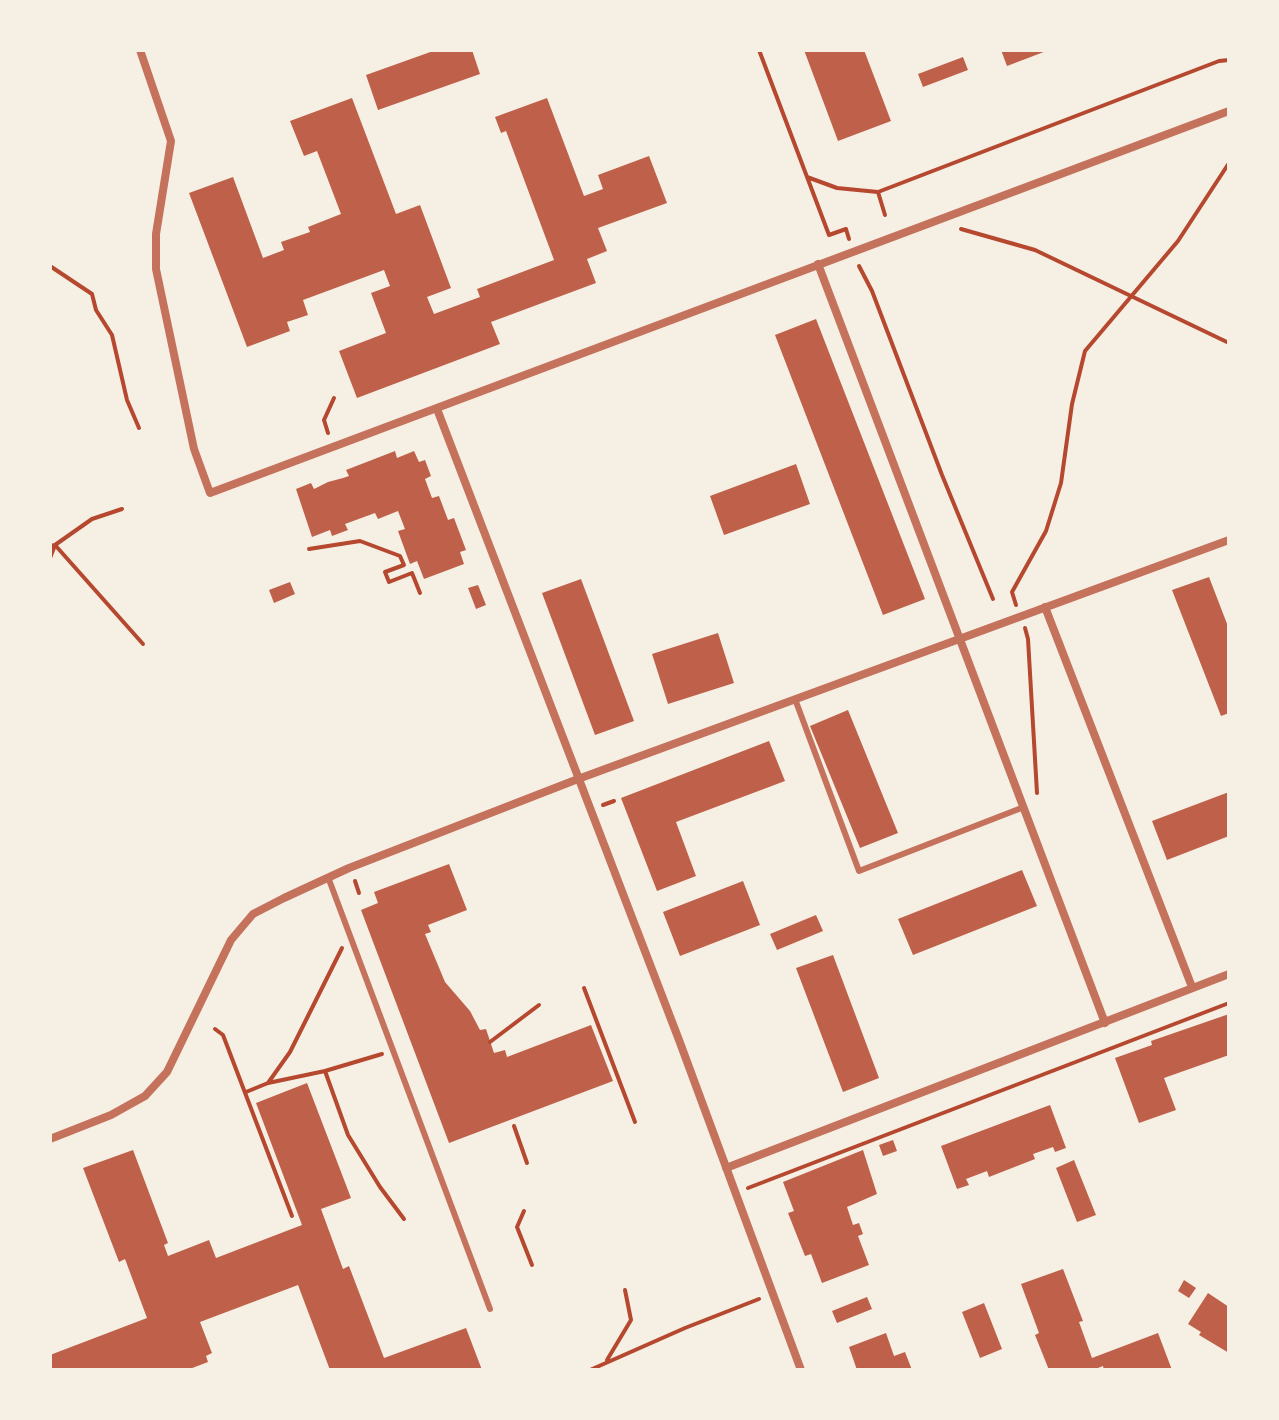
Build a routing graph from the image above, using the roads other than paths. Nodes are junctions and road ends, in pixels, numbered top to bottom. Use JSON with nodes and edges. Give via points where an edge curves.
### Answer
{"nodes":[{"id":1,"x":140,"y":50,"type":"edge"},
{"id":2,"x":1229,"y":111,"type":"edge"},
{"id":3,"x":818,"y":264,"type":"junction"},
{"id":4,"x":437,"y":409,"type":"junction"},
{"id":5,"x":1229,"y":540,"type":"edge"},
{"id":6,"x":1045,"y":607,"type":"junction"},
{"id":7,"x":959,"y":638,"type":"junction"},
{"id":8,"x":795,"y":699,"type":"junction"},
{"id":9,"x":578,"y":779,"type":"junction"},
{"id":10,"x":1024,"y":807,"type":"junction"},
{"id":11,"x":328,"y":877,"type":"junction"},
{"id":12,"x":1229,"y":974,"type":"edge"},
{"id":13,"x":1192,"y":987,"type":"junction"},
{"id":14,"x":1105,"y":1023,"type":"junction"},
{"id":15,"x":50,"y":1139,"type":"edge"},
{"id":16,"x":726,"y":1168,"type":"junction"},
{"id":17,"x":490,"y":1309,"type":"dead end"},
{"id":18,"x":801,"y":1370,"type":"edge"}],
"edges":[{"from":1,"to":4,"type":"street","via":[[171,141],[156,234],[156,269],[194,449],[210,493]]},
{"from":2,"to":3,"type":"street"},
{"from":3,"to":4,"type":"street"},
{"from":3,"to":7,"type":"street"},
{"from":4,"to":9,"type":"street"},
{"from":5,"to":6,"type":"street"},
{"from":6,"to":7,"type":"street"},
{"from":6,"to":13,"type":"street"},
{"from":7,"to":8,"type":"street"},
{"from":7,"to":10,"type":"street"},
{"from":8,"to":9,"type":"street"},
{"from":8,"to":10,"type":"lane","via":[[859,871]]},
{"from":9,"to":11,"type":"street"},
{"from":9,"to":16,"type":"street"},
{"from":10,"to":14,"type":"street"},
{"from":11,"to":15,"type":"street","via":[[253,914],[231,940],[167,1072],[145,1096]]},
{"from":11,"to":17,"type":"lane"},
{"from":12,"to":13,"type":"street"},
{"from":13,"to":14,"type":"street"},
{"from":14,"to":16,"type":"street"},
{"from":16,"to":18,"type":"street"}]}
